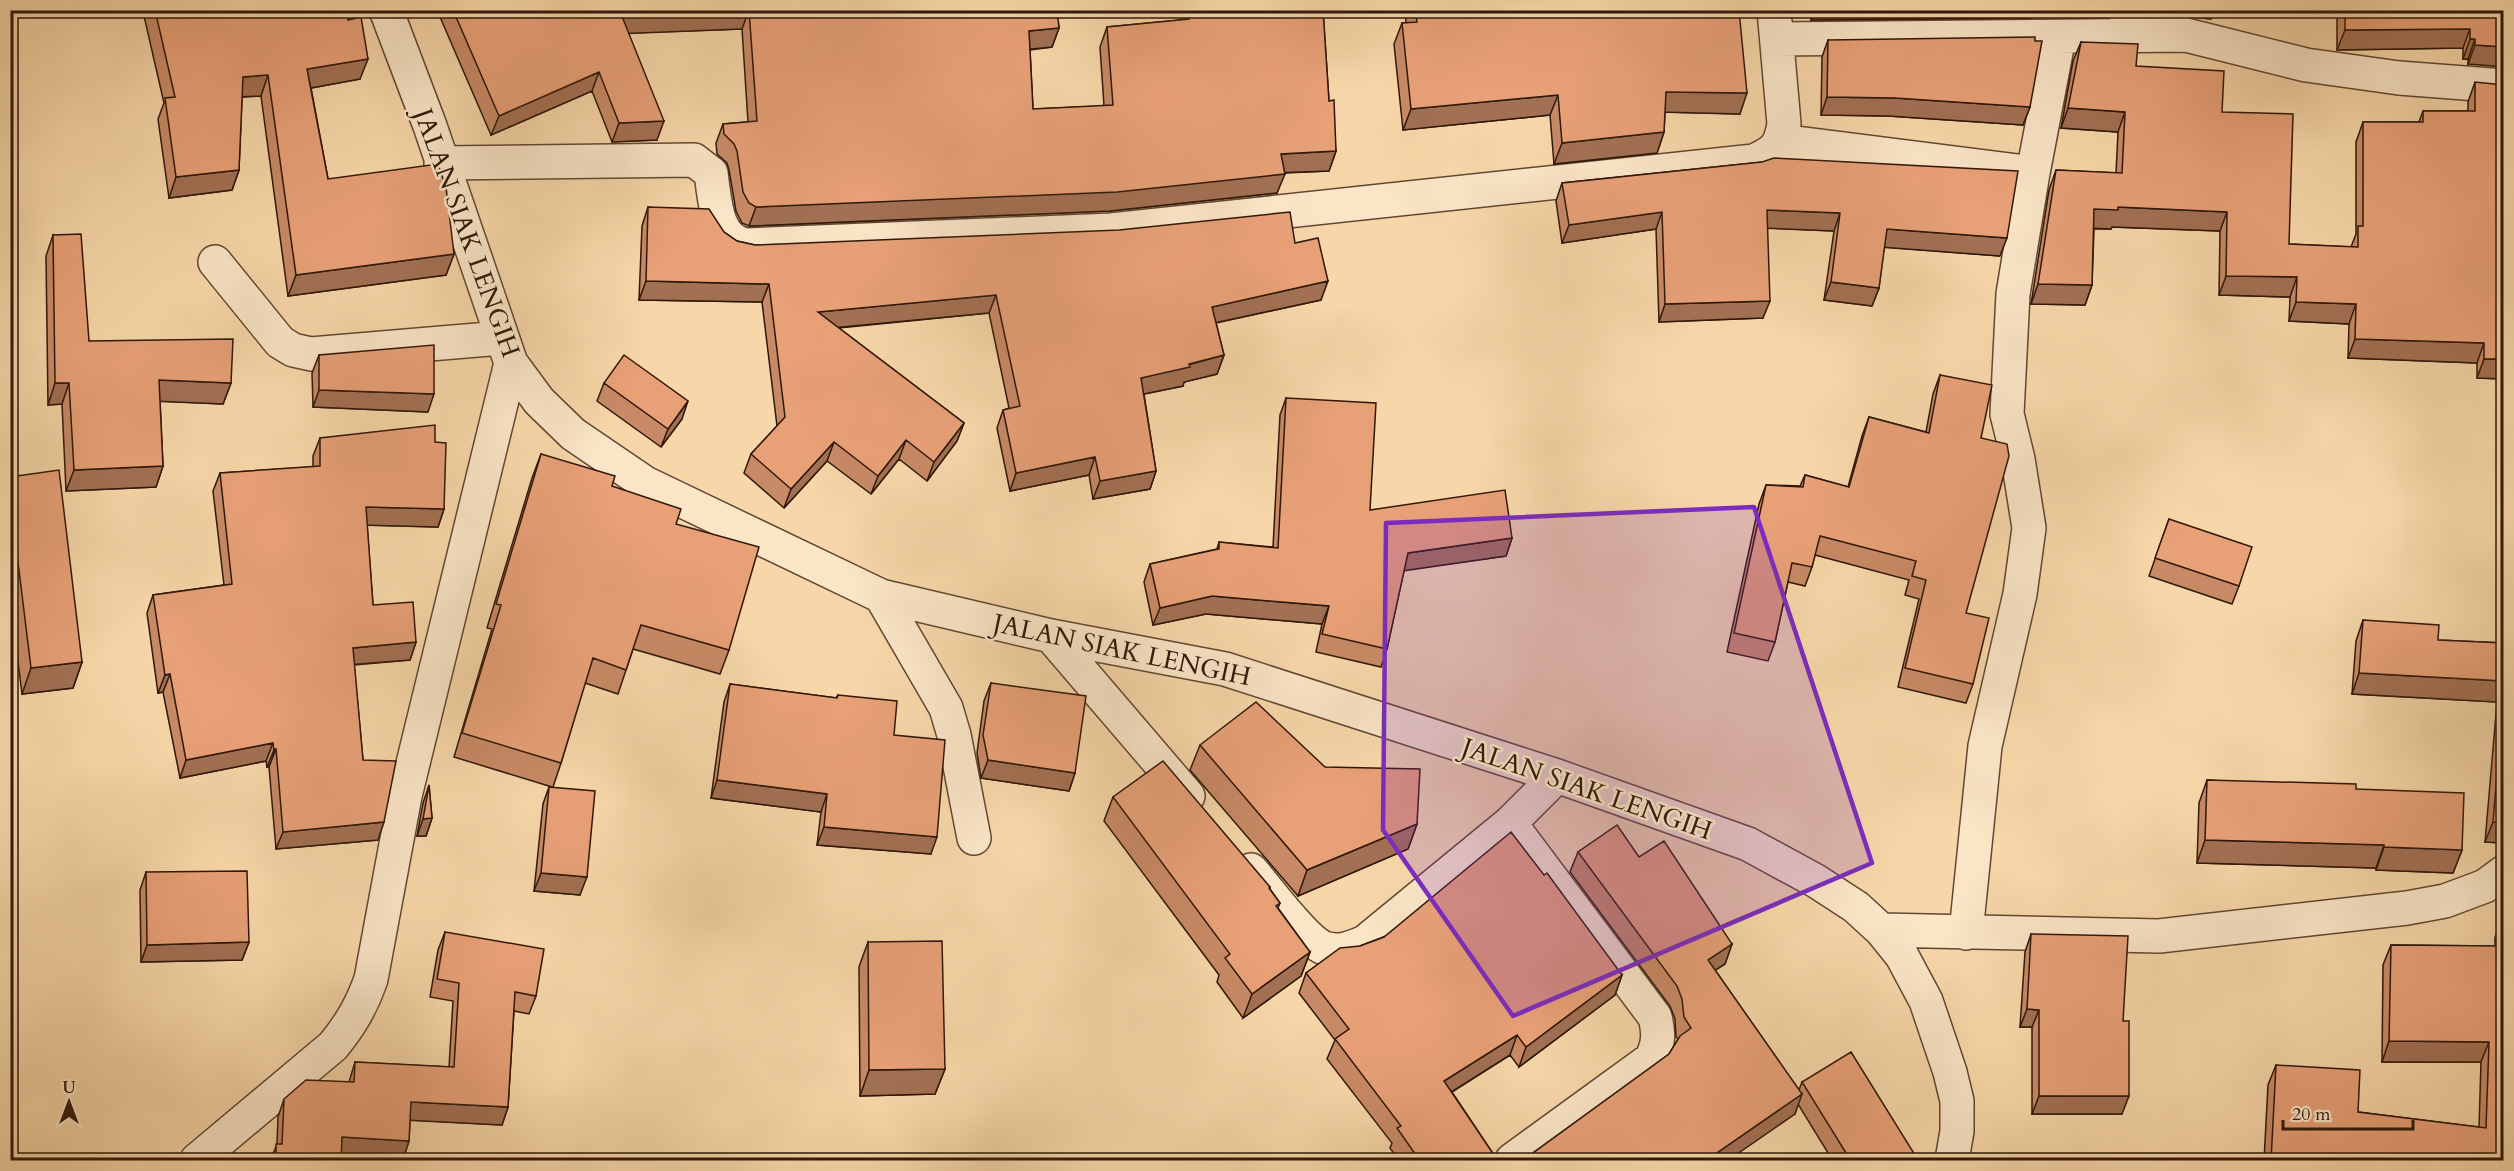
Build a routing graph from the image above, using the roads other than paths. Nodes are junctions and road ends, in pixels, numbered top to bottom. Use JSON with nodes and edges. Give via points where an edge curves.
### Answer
{"nodes":[{"id":1,"x":386,"y":10,"type":"edge"},
{"id":2,"x":2124,"y":10,"type":"edge"},
{"id":3,"x":1775,"y":25,"type":"edge"},
{"id":4,"x":2186,"y":35,"type":"junction"},
{"id":5,"x":2059,"y":37,"type":"junction"},
{"id":6,"x":2504,"y":86,"type":"edge"},
{"id":7,"x":1781,"y":141,"type":"junction"},
{"id":8,"x":441,"y":163,"type":"junction"},
{"id":9,"x":2033,"y":174,"type":"junction"},
{"id":10,"x":214,"y":262,"type":"dead end"},
{"id":11,"x":506,"y":351,"type":"junction"},
{"id":12,"x":881,"y":596,"type":"junction"},
{"id":13,"x":1051,"y":636,"type":"junction"},
{"id":14,"x":1557,"y":776,"type":"junction"},
{"id":15,"x":1205,"y":816,"type":"edge"},
{"id":16,"x":1510,"y":822,"type":"junction"},
{"id":17,"x":974,"y":838,"type":"dead end"},
{"id":18,"x":1228,"y":844,"type":"edge"},
{"id":19,"x":2504,"y":872,"type":"edge"},
{"id":20,"x":1881,"y":930,"type":"junction"},
{"id":21,"x":1966,"y":933,"type":"junction"},
{"id":22,"x":197,"y":1161,"type":"edge"},
{"id":23,"x":1512,"y":1161,"type":"edge"},
{"id":24,"x":1952,"y":1161,"type":"edge"}],
"edges":[{"from":1,"to":8,"type":"street","name":"JALAN SIAK LENGIH"},
{"from":2,"to":4,"type":"street"},
{"from":3,"to":5,"type":"street"},
{"from":3,"to":7,"type":"street","via":[[1784,123]]},
{"from":4,"to":5,"type":"street"},
{"from":4,"to":6,"type":"street","via":[[2306,65],[2399,78]]},
{"from":5,"to":9,"type":"street"},
{"from":7,"to":8,"type":"street","via":[[1771,153],[1754,161],[1123,229],[747,245],[728,238],[717,213],[711,174],[694,160]]},
{"from":7,"to":9,"type":"street"},
{"from":8,"to":11,"type":"street","name":"JALAN SIAK LENGIH"},
{"from":9,"to":21,"type":"street","via":[[2013,294],[2007,397],[2029,528],[2020,594],[1985,746]]},
{"from":10,"to":11,"type":"street","via":[[280,342],[292,350],[311,354]]},
{"from":11,"to":12,"type":"street","name":"JALAN SIAK LENGIH","via":[[539,401],[573,434],[645,483]]},
{"from":11,"to":22,"type":"street","via":[[405,796],[363,1004],[333,1046]]},
{"from":12,"to":13,"type":"street","name":"JALAN SIAK LENGIH"},
{"from":12,"to":17,"type":"street","via":[[945,708]]},
{"from":13,"to":14,"type":"street","name":"JALAN SIAK LENGIH","via":[[1225,669]]},
{"from":13,"to":15,"type":"street"},
{"from":14,"to":16,"type":"street"},
{"from":14,"to":20,"type":"street","name":"JALAN SIAK LENGIH","via":[[1748,844],[1846,900]]},
{"from":16,"to":18,"type":"street","via":[[1365,942],[1345,951],[1324,948],[1305,934]]},
{"from":16,"to":23,"type":"street","via":[[1655,1017],[1658,1030],[1658,1046],[1651,1059]]},
{"from":19,"to":21,"type":"street","via":[[2485,886],[2445,902],[2398,909],[2159,936]]},
{"from":20,"to":21,"type":"street"},
{"from":20,"to":24,"type":"street","name":"JALAN SIAK LENGIH","via":[[1902,956],[1926,1001],[1950,1072],[1957,1101]]}]}
